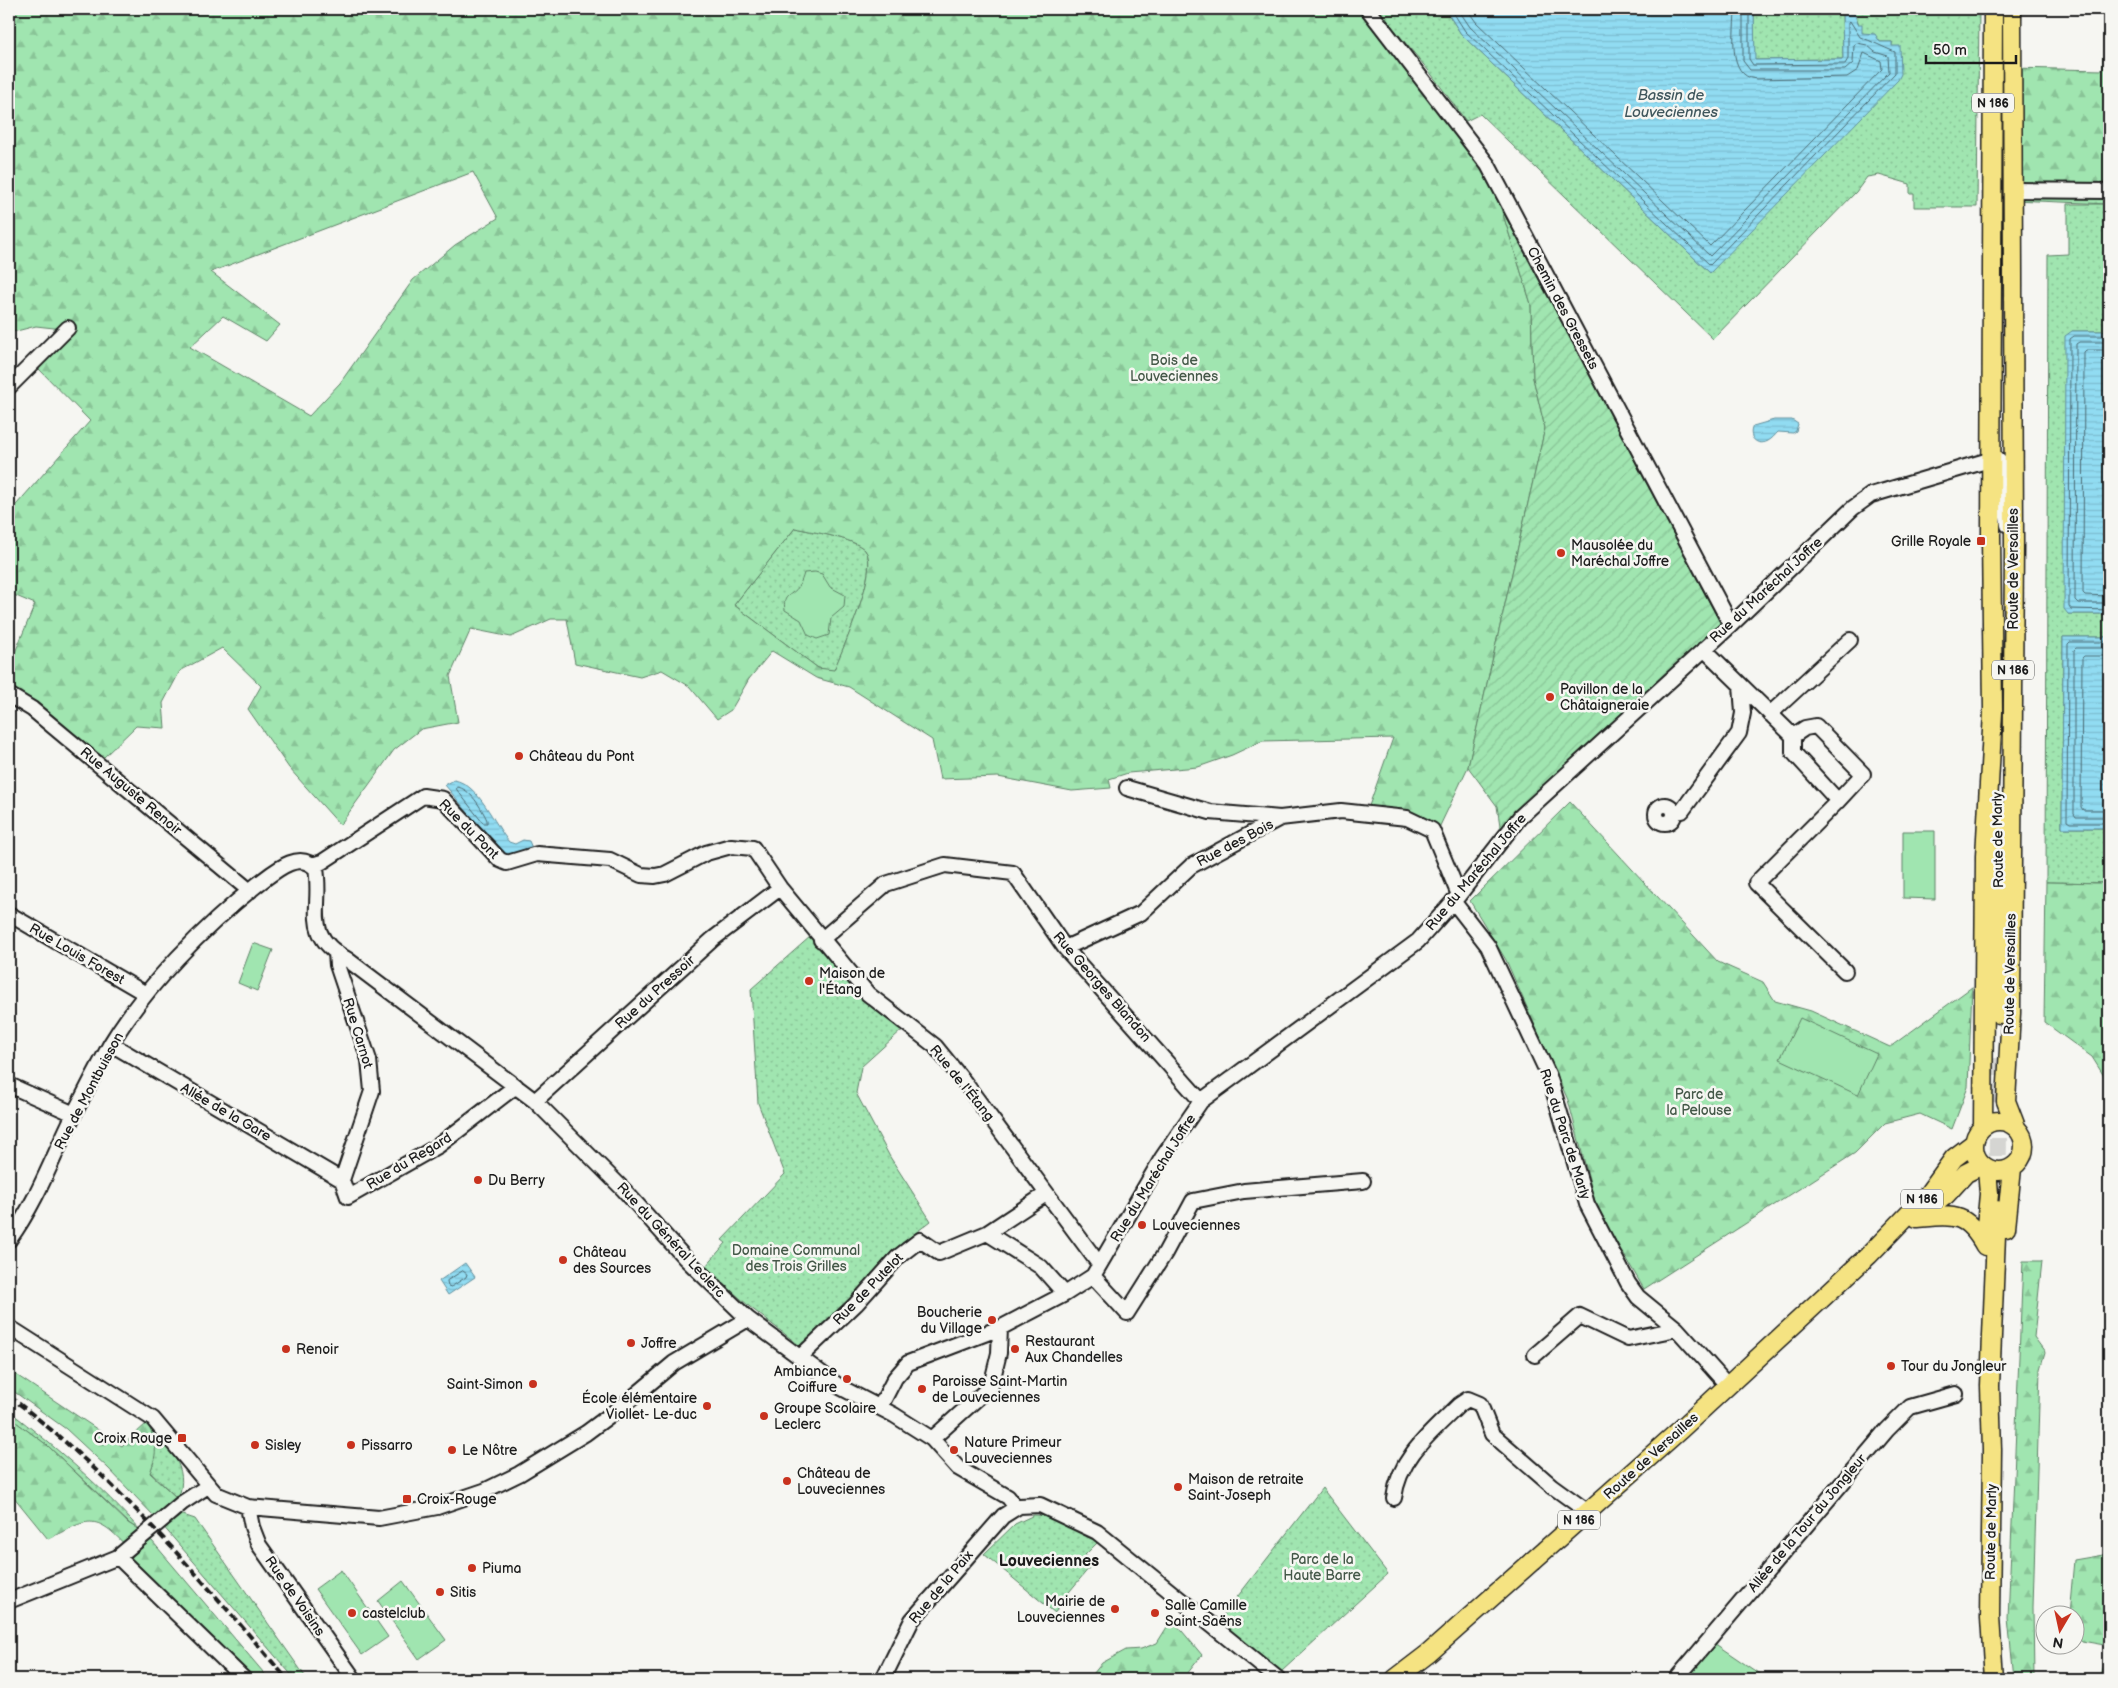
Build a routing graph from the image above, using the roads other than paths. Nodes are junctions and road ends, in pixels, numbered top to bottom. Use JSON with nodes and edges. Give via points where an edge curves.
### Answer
{"nodes":[{"id":1,"x":1368,"y":9,"type":"edge"},
{"id":2,"x":1993,"y":9,"type":"edge"},
{"id":3,"x":2012,"y":9,"type":"edge"},
{"id":4,"x":2013,"y":190,"type":"junction"},
{"id":5,"x":2109,"y":191,"type":"edge"},
{"id":6,"x":1992,"y":198,"type":"junction"},
{"id":7,"x":2013,"y":214,"type":"junction"},
{"id":8,"x":68,"y":328,"type":"dead end"},
{"id":9,"x":9,"y":387,"type":"edge"},
{"id":10,"x":1991,"y":460,"type":"junction"},
{"id":11,"x":2014,"y":542,"type":"junction"},
{"id":12,"x":1731,"y":625,"type":"junction"},
{"id":13,"x":1850,"y":640,"type":"dead end"},
{"id":14,"x":1704,"y":648,"type":"junction"},
{"id":15,"x":1741,"y":685,"type":"junction"},
{"id":16,"x":9,"y":695,"type":"edge"},
{"id":17,"x":1993,"y":712,"type":"junction"},
{"id":18,"x":1770,"y":714,"type":"junction"},
{"id":19,"x":1793,"y":736,"type":"junction"},
{"id":20,"x":1127,"y":788,"type":"dead end"},
{"id":21,"x":1838,"y":801,"type":"junction"},
{"id":22,"x":1674,"y":812,"type":"dead end"},
{"id":23,"x":1280,"y":818,"type":"junction"},
{"id":24,"x":752,"y":848,"type":"joint"},
{"id":25,"x":312,"y":865,"type":"junction"},
{"id":26,"x":780,"y":888,"type":"junction"},
{"id":27,"x":250,"y":891,"type":"junction"},
{"id":28,"x":1456,"y":898,"type":"junction"},
{"id":29,"x":9,"y":914,"type":"edge"},
{"id":30,"x":821,"y":940,"type":"junction"},
{"id":31,"x":1065,"y":948,"type":"junction"},
{"id":32,"x":336,"y":954,"type":"junction"},
{"id":33,"x":1845,"y":971,"type":"dead end"},
{"id":34,"x":146,"y":994,"type":"junction"},
{"id":35,"x":111,"y":1044,"type":"junction"},
{"id":36,"x":1999,"y":1058,"type":"tunnel mouth"},
{"id":37,"x":9,"y":1085,"type":"edge"},
{"id":38,"x":516,"y":1086,"type":"junction"},
{"id":39,"x":1201,"y":1101,"type":"junction"},
{"id":40,"x":535,"y":1102,"type":"junction"},
{"id":41,"x":74,"y":1114,"type":"junction"},
{"id":42,"x":1983,"y":1127,"type":"junction"},
{"id":43,"x":2016,"y":1127,"type":"junction"},
{"id":44,"x":1974,"y":1143,"type":"junction"},
{"id":45,"x":1985,"y":1167,"type":"junction"},
{"id":46,"x":2012,"y":1168,"type":"junction"},
{"id":47,"x":342,"y":1180,"type":"junction"},
{"id":48,"x":1362,"y":1181,"type":"dead end"},
{"id":49,"x":1046,"y":1194,"type":"junction"},
{"id":50,"x":1997,"y":1210,"type":"tunnel mouth"},
{"id":51,"x":1918,"y":1218,"type":"junction"},
{"id":52,"x":987,"y":1233,"type":"junction"},
{"id":53,"x":9,"y":1240,"type":"edge"},
{"id":54,"x":1985,"y":1246,"type":"junction"},
{"id":55,"x":1869,"y":1254,"type":"junction"},
{"id":56,"x":1096,"y":1270,"type":"junction"},
{"id":57,"x":1065,"y":1294,"type":"junction"},
{"id":58,"x":748,"y":1319,"type":"junction"},
{"id":59,"x":9,"y":1327,"type":"edge"},
{"id":60,"x":1000,"y":1328,"type":"junction"},
{"id":61,"x":1677,"y":1329,"type":"junction"},
{"id":62,"x":1535,"y":1355,"type":"dead end"},
{"id":63,"x":800,"y":1357,"type":"junction"},
{"id":64,"x":1728,"y":1386,"type":"junction"},
{"id":65,"x":1990,"y":1386,"type":"junction"},
{"id":66,"x":1956,"y":1394,"type":"dead end"},
{"id":67,"x":880,"y":1407,"type":"junction"},
{"id":68,"x":932,"y":1439,"type":"junction"},
{"id":69,"x":208,"y":1486,"type":"junction"},
{"id":70,"x":1394,"y":1498,"type":"dead end"},
{"id":71,"x":248,"y":1507,"type":"junction"},
{"id":72,"x":1016,"y":1507,"type":"junction"},
{"id":73,"x":1588,"y":1512,"type":"junction"},
{"id":74,"x":118,"y":1557,"type":"junction"},
{"id":75,"x":9,"y":1601,"type":"edge"},
{"id":76,"x":1429,"y":1653,"type":"junction"},
{"id":77,"x":244,"y":1679,"type":"edge"},
{"id":78,"x":354,"y":1679,"type":"edge"},
{"id":79,"x":883,"y":1679,"type":"edge"},
{"id":80,"x":1278,"y":1679,"type":"edge"},
{"id":81,"x":1395,"y":1679,"type":"edge"},
{"id":82,"x":1405,"y":1679,"type":"edge"},
{"id":83,"x":1676,"y":1679,"type":"edge"},
{"id":84,"x":1994,"y":1679,"type":"edge"}],
"edges":[{"from":1,"to":12,"type":"street","name":"Chemin des Gressets","via":[[1488,165]]},
{"from":2,"to":6,"type":"main road","name":"Route de Versailles","number":"N 186"},
{"from":3,"to":4,"type":"main road","name":"Route de Versailles","number":"N 186"},
{"from":4,"to":5,"type":"street"},
{"from":4,"to":7,"type":"main road","name":"Route de Versailles","number":"N 186"},
{"from":6,"to":7,"type":"street"},
{"from":6,"to":10,"type":"main road","name":"Route de Versailles","number":"N 186"},
{"from":7,"to":11,"type":"main road","name":"Route de Versailles","number":"N 186"},
{"from":8,"to":9,"type":"street"},
{"from":10,"to":11,"type":"street","via":[[1996,458],[2000,462],[2007,522]]},
{"from":10,"to":12,"type":"street","name":"Rue du Maréchal Joffre","via":[[1865,498]]},
{"from":10,"to":17,"type":"main road","name":"Route de Versailles","number":"N 186"},
{"from":11,"to":43,"type":"main road","name":"Route de Versailles","number":"N 186","via":[[2011,1013],[2006,1100]]},
{"from":12,"to":14,"type":"street","name":"Rue du Maréchal Joffre"},
{"from":13,"to":18,"type":"street"},
{"from":14,"to":15,"type":"street"},
{"from":14,"to":28,"type":"street","name":"Rue du Maréchal Joffre","via":[[1520,817]]},
{"from":15,"to":18,"type":"street"},
{"from":15,"to":22,"type":"street","via":[[1743,713],[1739,733],[1682,811]]},
{"from":16,"to":27,"type":"street","name":"Rue Auguste Renoir","via":[[32,709]]},
{"from":17,"to":36,"type":"main road","name":"Route de Marly","via":[[1999,852]]},
{"from":17,"to":42,"type":"main road","name":"Route de Versailles","number":"N 186","via":[[1985,865]]},
{"from":18,"to":19,"type":"street"},
{"from":19,"to":21,"type":"street","via":[[1793,752]]},
{"from":19,"to":21,"type":"street","via":[[1805,728],[1816,726],[1863,774]]},
{"from":20,"to":23,"type":"street","via":[[1210,812]]},
{"from":21,"to":33,"type":"street","via":[[1756,883]]},
{"from":23,"to":28,"type":"street","name":"Rue du Parc de Marly","via":[[1340,811],[1407,818],[1432,830]]},
{"from":23,"to":31,"type":"street","name":"Rue des Bois","via":[[1191,866],[1142,913]]},
{"from":24,"to":25,"type":"street","name":"Rue du Pont","via":[[731,846],[706,853],[655,876],[641,875],[610,860],[537,854],[506,864],[442,799],[422,796],[322,862]]},
{"from":24,"to":26,"type":"street","name":"Rue de l'Étang"},
{"from":25,"to":27,"type":"street","via":[[299,860],[280,867]]},
{"from":25,"to":32,"type":"street","name":"Rue du Général Leclerc","via":[[318,876],[315,912],[318,928]]},
{"from":26,"to":30,"type":"street","name":"Rue de l'Étang"},
{"from":26,"to":40,"type":"street","name":"Rue du Pressoir","via":[[713,938]]},
{"from":27,"to":34,"type":"street","name":"Rue de Montbuisson","via":[[179,957]]},
{"from":28,"to":39,"type":"street","name":"Rue du Maréchal Joffre","via":[[1418,941]]},
{"from":28,"to":61,"type":"street","name":"Rue du Parc de Marly","via":[[1488,946],[1549,1076],[1587,1204],[1638,1297]]},
{"from":29,"to":34,"type":"street","name":"Rue Louis Forest"},
{"from":30,"to":31,"type":"street","name":"Rue Georges Blandon","via":[[886,884],[945,865],[1013,873]]},
{"from":30,"to":49,"type":"street","name":"Rue de l'Étang","via":[[872,998],[935,1046]]},
{"from":31,"to":39,"type":"street","name":"Rue Georges Blandon"},
{"from":32,"to":38,"type":"street","name":"Rue du Général Leclerc"},
{"from":32,"to":47,"type":"street","name":"Rue Carnot","via":[[370,1060],[372,1091]]},
{"from":34,"to":35,"type":"street","name":"Rue de Montbuisson"},
{"from":35,"to":41,"type":"street","name":"Rue de Montbuisson"},
{"from":35,"to":47,"type":"street","name":"Allée de la Gare"},
{"from":37,"to":41,"type":"street"},
{"from":38,"to":40,"type":"street","name":"Rue du Général Leclerc"},
{"from":38,"to":47,"type":"street","name":"Rue du Regard","via":[[438,1146],[348,1197]]},
{"from":39,"to":56,"type":"street","name":"Rue du Maréchal Joffre","via":[[1162,1158]]},
{"from":40,"to":58,"type":"street","name":"Rue du Général Leclerc"},
{"from":41,"to":53,"type":"street","name":"Rue de Montbuisson","via":[[35,1200]]},
{"from":42,"to":43,"type":"main road","via":[[2002,1121]]},
{"from":42,"to":44,"type":"main road","name":"Route de Versailles"},
{"from":43,"to":46,"type":"main road","name":"Route de Versailles","via":[[2023,1138],[2024,1152],[2022,1159]]},
{"from":44,"to":45,"type":"main road","via":[[1977,1159]]},
{"from":44,"to":55,"type":"main road","name":"Route de Versailles","number":"N 186","via":[[1954,1158],[1928,1194]]},
{"from":45,"to":46,"type":"main road","via":[[1999,1172]]},
{"from":45,"to":51,"type":"main road","name":"Route de Versailles","number":"N 186","via":[[1966,1173]]},
{"from":45,"to":54,"type":"main road","name":"Route de Marly","via":[[1988,1194]]},
{"from":46,"to":65,"type":"main road","name":"Route de Marly"},
{"from":48,"to":56,"type":"street","name":"Rue de l'Étang","via":[[1244,1191],[1193,1201],[1165,1253],[1126,1313]]},
{"from":49,"to":52,"type":"street"},
{"from":49,"to":56,"type":"street","name":"Rue de l'Étang"},
{"from":50,"to":65,"type":"main road","name":"Route de Marly"},
{"from":51,"to":54,"type":"main road","via":[[1942,1216],[1961,1219],[1974,1227]]},
{"from":51,"to":55,"type":"main road","name":"Route de Versailles","number":"N 186"},
{"from":52,"to":57,"type":"street","via":[[1041,1267]]},
{"from":52,"to":63,"type":"street","name":"Rue de Putelot","via":[[939,1252],[920,1240],[898,1257],[856,1304]]},
{"from":54,"to":65,"type":"main road","name":"Route de Marly","via":[[1986,1374]]},
{"from":55,"to":64,"type":"main road","name":"Route de Versailles","number":"N 186"},
{"from":56,"to":57,"type":"street"},
{"from":57,"to":60,"type":"street"},
{"from":58,"to":63,"type":"street","name":"Rue du Général Leclerc"},
{"from":58,"to":71,"type":"street","via":[[674,1363],[586,1433],[519,1474],[484,1491],[437,1507],[379,1518]]},
{"from":59,"to":69,"type":"street","via":[[153,1419]]},
{"from":60,"to":67,"type":"street","via":[[908,1363],[895,1378]]},
{"from":60,"to":68,"type":"street","via":[[991,1386]]},
{"from":61,"to":62,"type":"street","via":[[1628,1339],[1580,1316]]},
{"from":61,"to":64,"type":"street","name":"Rue du Parc de Marly"},
{"from":63,"to":67,"type":"street","name":"Rue du Général Leclerc","via":[[840,1387]]},
{"from":64,"to":73,"type":"main road","name":"Route de Versailles","number":"N 186"},
{"from":65,"to":84,"type":"main road","name":"Route de Marly","via":[[1990,1617]]},
{"from":66,"to":83,"type":"street","name":"Allée de la Tour du Jongleur","via":[[1910,1407],[1887,1430]]},
{"from":67,"to":68,"type":"street","name":"Rue du Général Leclerc"},
{"from":68,"to":72,"type":"street","name":"Rue du Général Leclerc","via":[[958,1468],[1008,1497]]},
{"from":69,"to":71,"type":"street","via":[[216,1494]]},
{"from":69,"to":74,"type":"street","via":[[182,1502]]},
{"from":70,"to":73,"type":"street","via":[[1396,1484],[1409,1456],[1459,1404],[1468,1399],[1480,1404],[1492,1434],[1552,1486]]},
{"from":71,"to":78,"type":"street","name":"Rue de Voisins","via":[[259,1545]]},
{"from":72,"to":79,"type":"street","name":"Rue de la Paix","via":[[1003,1516],[912,1620]]},
{"from":72,"to":80,"type":"street","via":[[1029,1504],[1043,1506],[1097,1532]]},
{"from":73,"to":76,"type":"main road","name":"Route de Versailles","number":"N 186"},
{"from":74,"to":75,"type":"street"},
{"from":74,"to":77,"type":"street"},
{"from":76,"to":81,"type":"main road","name":"Route de Versailles","number":"N 186"},
{"from":76,"to":82,"type":"main road","name":"Route de Versailles","number":"N 186"}]}
